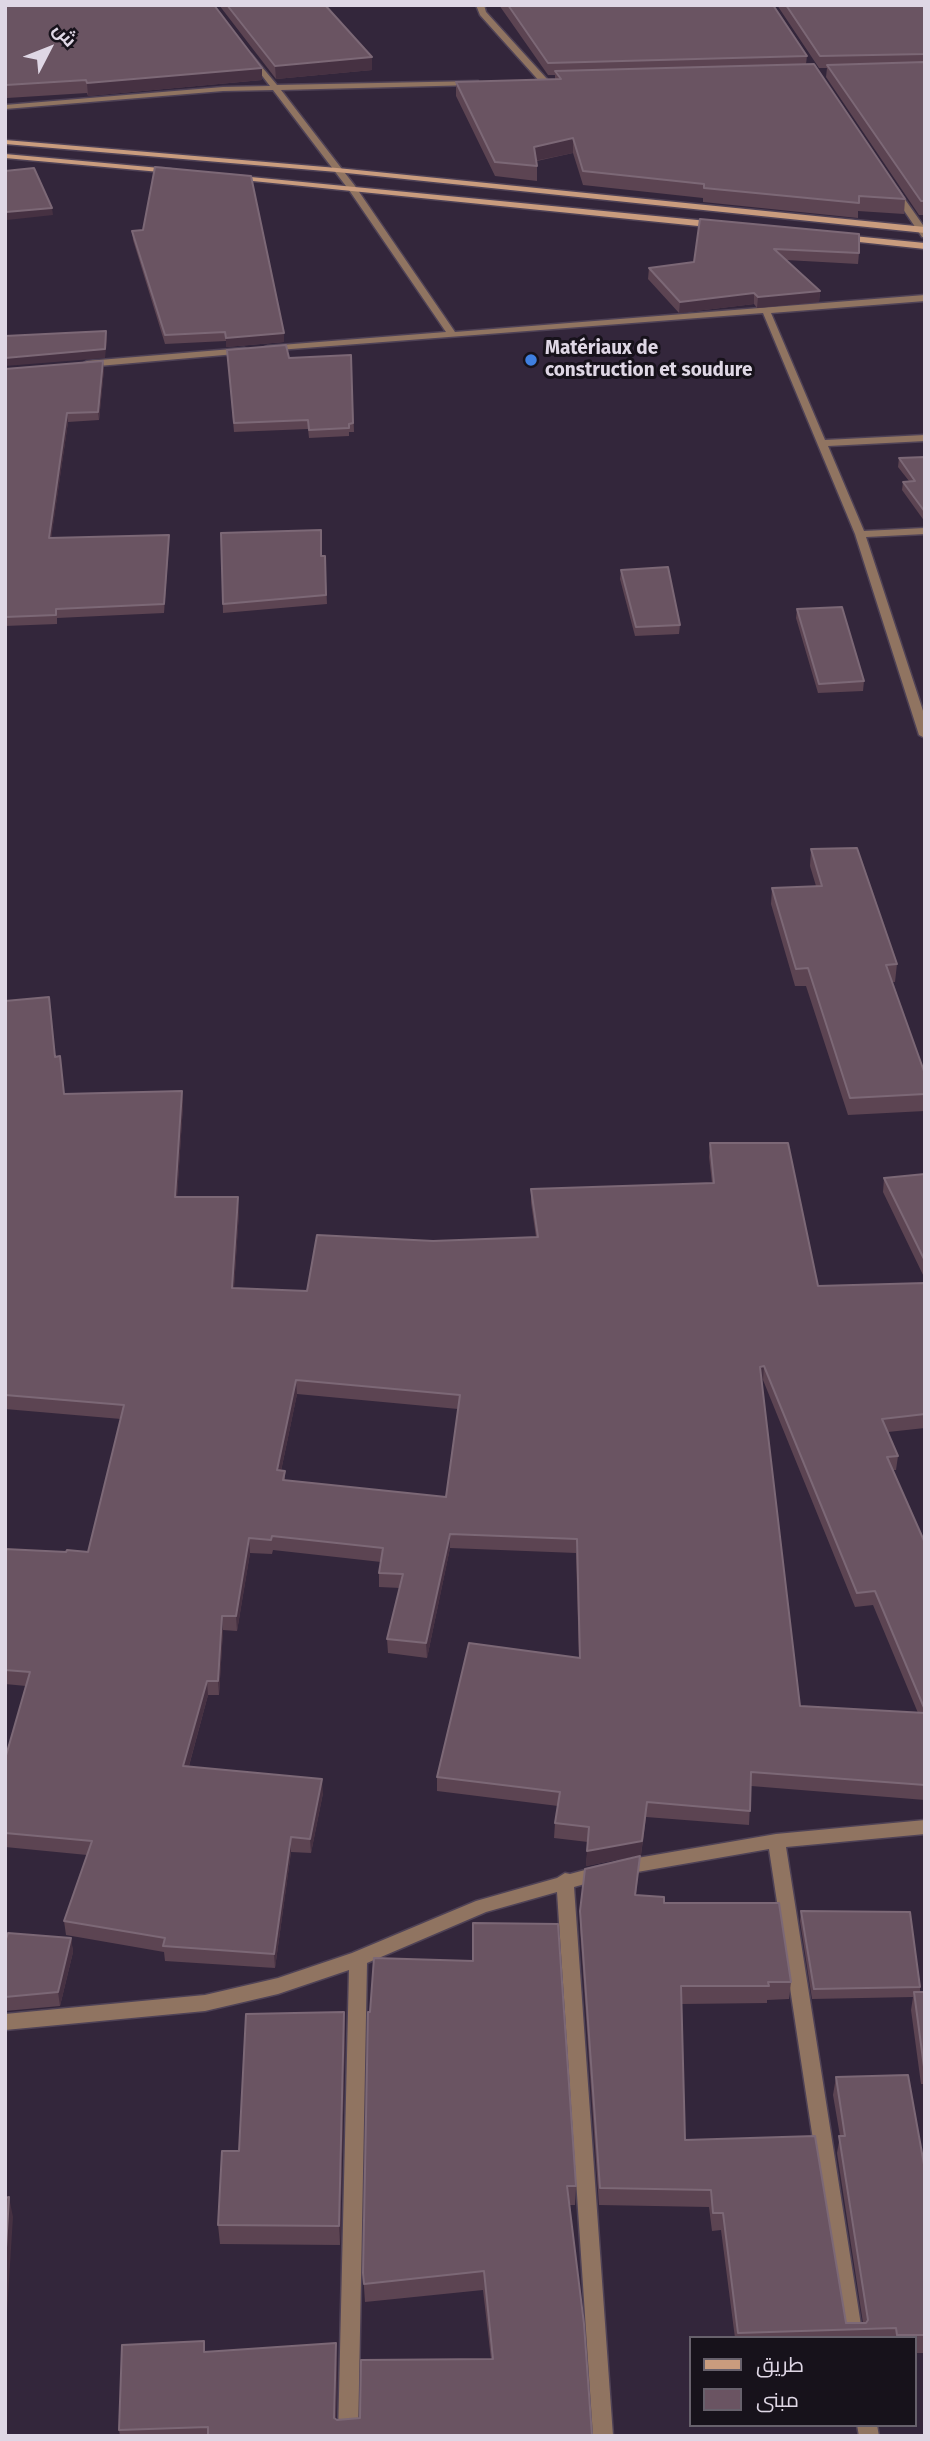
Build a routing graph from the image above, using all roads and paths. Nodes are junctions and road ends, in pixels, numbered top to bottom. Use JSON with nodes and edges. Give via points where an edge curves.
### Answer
{"nodes":[{"id":1,"x":480,"y":5,"type":"edge"},
{"id":2,"x":244,"y":47,"type":"edge"},
{"id":3,"x":557,"y":80,"type":"edge"},
{"id":4,"x":530,"y":81,"type":"edge"},
{"id":5,"x":544,"y":81,"type":"junction"},
{"id":6,"x":490,"y":82,"type":"edge"},
{"id":7,"x":277,"y":89,"type":"junction"},
{"id":8,"x":5,"y":107,"type":"edge"},
{"id":9,"x":5,"y":142,"type":"edge"},
{"id":10,"x":5,"y":156,"type":"edge"},
{"id":11,"x":337,"y":170,"type":"junction"},
{"id":12,"x":178,"y":172,"type":"edge"},
{"id":13,"x":218,"y":176,"type":"edge"},
{"id":14,"x":891,"y":185,"type":"edge"},
{"id":15,"x":352,"y":188,"type":"junction"},
{"id":16,"x":734,"y":227,"type":"edge"},
{"id":17,"x":923,"y":231,"type":"edge"},
{"id":18,"x":829,"y":236,"type":"edge"},
{"id":19,"x":925,"y":246,"type":"edge"},
{"id":20,"x":925,"y":298,"type":"edge"},
{"id":21,"x":767,"y":313,"type":"junction"},
{"id":22,"x":451,"y":333,"type":"junction"},
{"id":23,"x":75,"y":366,"type":"edge"},
{"id":24,"x":925,"y":438,"type":"edge"},
{"id":25,"x":821,"y":443,"type":"junction"},
{"id":26,"x":925,"y":531,"type":"edge"},
{"id":27,"x":860,"y":534,"type":"junction"},
{"id":28,"x":925,"y":735,"type":"edge"},
{"id":29,"x":925,"y":1827,"type":"edge"},
{"id":30,"x":776,"y":1842,"type":"junction"},
{"id":31,"x":565,"y":1880,"type":"junction"},
{"id":32,"x":358,"y":1959,"type":"junction"},
{"id":33,"x":5,"y":2022,"type":"edge"},
{"id":34,"x":853,"y":2336,"type":"edge"},
{"id":35,"x":348,"y":2436,"type":"edge"},
{"id":36,"x":603,"y":2436,"type":"edge"}],
"edges":[{"from":1,"to":5,"type":"street"},
{"from":2,"to":7,"type":"street"},
{"from":3,"to":5,"type":"street"},
{"from":4,"to":5,"type":"street"},
{"from":6,"to":7,"type":"street"},
{"from":7,"to":8,"type":"street","via":[[223,89]]},
{"from":7,"to":11,"type":"street"},
{"from":9,"to":11,"type":"street"},
{"from":10,"to":12,"type":"street"},
{"from":11,"to":15,"type":"street"},
{"from":11,"to":17,"type":"street"},
{"from":13,"to":15,"type":"street"},
{"from":14,"to":17,"type":"street"},
{"from":15,"to":16,"type":"street"},
{"from":15,"to":22,"type":"street"},
{"from":18,"to":19,"type":"street"},
{"from":20,"to":21,"type":"street"},
{"from":21,"to":22,"type":"street"},
{"from":21,"to":25,"type":"street"},
{"from":22,"to":23,"type":"street"},
{"from":24,"to":25,"type":"street"},
{"from":25,"to":27,"type":"street"},
{"from":26,"to":27,"type":"street"},
{"from":27,"to":28,"type":"street"},
{"from":29,"to":30,"type":"street"},
{"from":30,"to":31,"type":"street"},
{"from":30,"to":34,"type":"street"},
{"from":31,"to":32,"type":"street","via":[[482,1906]]},
{"from":31,"to":36,"type":"street"},
{"from":32,"to":33,"type":"street","via":[[278,1986],[205,2003]]},
{"from":32,"to":35,"type":"street"}]}
